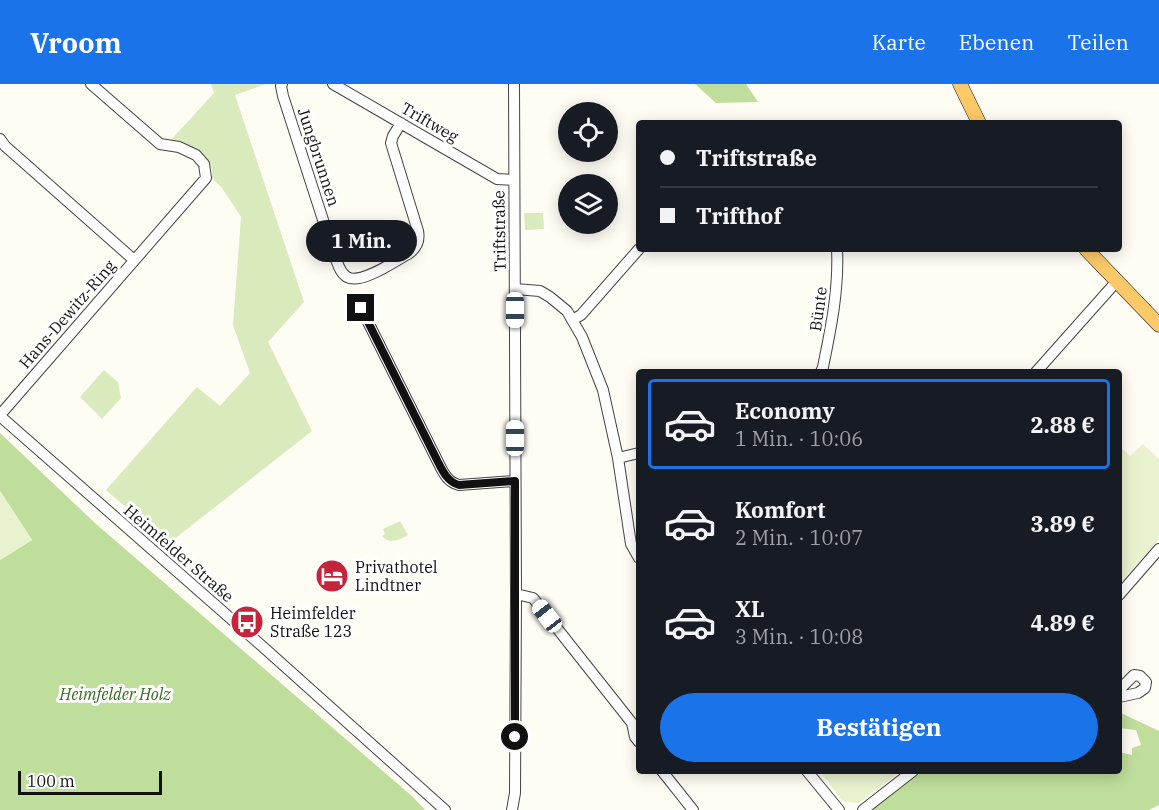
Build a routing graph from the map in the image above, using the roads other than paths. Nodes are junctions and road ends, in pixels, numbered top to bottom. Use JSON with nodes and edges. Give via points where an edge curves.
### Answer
{"nodes":[{"id":1,"x":91,"y":84,"type":"edge"},
{"id":2,"x":282,"y":84,"type":"edge"},
{"id":3,"x":333,"y":84,"type":"edge"},
{"id":4,"x":514,"y":84,"type":"edge"},
{"id":5,"x":960,"y":84,"type":"edge"},
{"id":6,"x":978,"y":120,"type":"edge"},
{"id":7,"x":401,"y":123,"type":"junction"},
{"id":8,"x":0,"y":138,"type":"edge"},
{"id":9,"x":513,"y":180,"type":"junction"},
{"id":10,"x":636,"y":252,"type":"edge"},
{"id":11,"x":837,"y":252,"type":"edge"},
{"id":12,"x":1089,"y":252,"type":"edge"},
{"id":13,"x":134,"y":260,"type":"junction"},
{"id":14,"x":1117,"y":281,"type":"junction"},
{"id":15,"x":515,"y":289,"type":"junction"},
{"id":16,"x":361,"y":308,"type":"dead end"},
{"id":17,"x":573,"y":320,"type":"junction"},
{"id":18,"x":1159,"y":325,"type":"edge"},
{"id":19,"x":822,"y":369,"type":"edge"},
{"id":20,"x":1039,"y":369,"type":"edge"},
{"id":21,"x":0,"y":416,"type":"edge"},
{"id":22,"x":636,"y":454,"type":"edge"},
{"id":23,"x":618,"y":458,"type":"junction"},
{"id":24,"x":515,"y":481,"type":"junction"},
{"id":25,"x":1159,"y":549,"type":"edge"},
{"id":26,"x":636,"y":553,"type":"edge"},
{"id":27,"x":1122,"y":592,"type":"edge"},
{"id":28,"x":516,"y":594,"type":"junction"},
{"id":29,"x":1122,"y":687,"type":"edge"},
{"id":30,"x":1122,"y":696,"type":"edge"},
{"id":31,"x":636,"y":738,"type":"edge"},
{"id":32,"x":664,"y":774,"type":"edge"},
{"id":33,"x":809,"y":774,"type":"edge"},
{"id":34,"x":909,"y":774,"type":"edge"},
{"id":35,"x":445,"y":810,"type":"edge"},
{"id":36,"x":512,"y":810,"type":"edge"},
{"id":37,"x":693,"y":810,"type":"edge"},
{"id":38,"x":839,"y":810,"type":"edge"},
{"id":39,"x":863,"y":810,"type":"edge"}],
"edges":[{"from":1,"to":13,"type":"street","name":"Hans-Dewitz-Ring","via":[[160,144],[196,154],[204,164],[206,178]]},
{"from":2,"to":7,"type":"street","name":"Jungbrunnen","via":[[335,257],[351,279],[378,271],[411,252],[418,243],[418,231],[391,143]]},
{"from":3,"to":7,"type":"street","name":"Triftweg"},
{"from":4,"to":9,"type":"street","name":"Triftstraße"},
{"from":5,"to":6,"type":"main road"},
{"from":7,"to":9,"type":"street","name":"Triftweg","via":[[497,179]]},
{"from":8,"to":13,"type":"street","name":"Hans-Dewitz-Ring"},
{"from":9,"to":15,"type":"street","name":"Triftstraße"},
{"from":10,"to":17,"type":"street"},
{"from":11,"to":19,"type":"street","name":"Bünte","via":[[835,300]]},
{"from":12,"to":14,"type":"main road"},
{"from":13,"to":21,"type":"street","name":"Hans-Dewitz-Ring"},
{"from":14,"to":18,"type":"main road"},
{"from":14,"to":20,"type":"street"},
{"from":15,"to":17,"type":"street","via":[[545,293]]},
{"from":15,"to":24,"type":"street","name":"Triftstraße"},
{"from":16,"to":24,"type":"street","via":[[448,479],[459,485]]},
{"from":17,"to":23,"type":"street","via":[[603,390]]},
{"from":21,"to":35,"type":"street","name":"Heimfelder Straße"},
{"from":22,"to":23,"type":"street"},
{"from":23,"to":26,"type":"street","via":[[631,544]]},
{"from":24,"to":28,"type":"street","name":"Triftstraße"},
{"from":25,"to":27,"type":"street"},
{"from":28,"to":31,"type":"street","via":[[533,598],[632,723]]},
{"from":28,"to":36,"type":"street","name":"Triftstraße"},
{"from":29,"to":30,"type":"street","via":[[1134,675],[1146,684],[1142,692]]},
{"from":32,"to":37,"type":"street"},
{"from":33,"to":38,"type":"street"},
{"from":34,"to":39,"type":"street"}]}
